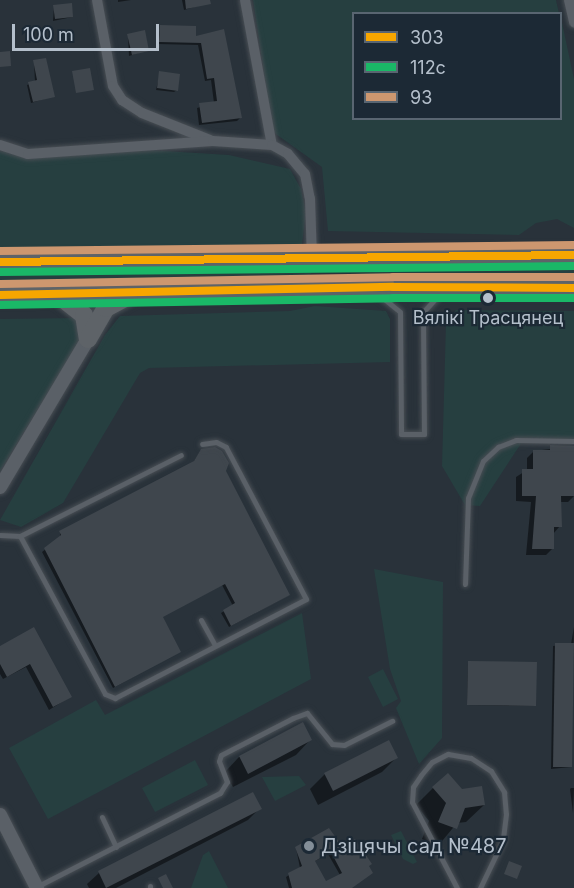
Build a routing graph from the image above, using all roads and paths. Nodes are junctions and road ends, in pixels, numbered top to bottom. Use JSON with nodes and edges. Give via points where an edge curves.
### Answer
{"nodes":[{"id":1,"x":97,"y":0,"type":"edge"},
{"id":2,"x":245,"y":0,"type":"edge"},
{"id":3,"x":569,"y":0,"type":"edge"},
{"id":4,"x":574,"y":22,"type":"edge"},
{"id":5,"x":213,"y":141,"type":"junction"},
{"id":6,"x":0,"y":145,"type":"edge"},
{"id":7,"x":272,"y":145,"type":"junction"},
{"id":8,"x":574,"y":255,"type":"edge"},
{"id":9,"x":314,"y":260,"type":"junction"},
{"id":10,"x":0,"y":262,"type":"edge"},
{"id":11,"x":356,"y":288,"type":"junction"},
{"id":12,"x":460,"y":288,"type":"junction"},
{"id":13,"x":574,"y":288,"type":"edge"},
{"id":14,"x":316,"y":289,"type":"junction"},
{"id":15,"x":133,"y":294,"type":"junction"},
{"id":16,"x":0,"y":295,"type":"edge"},
{"id":17,"x":57,"y":295,"type":"junction"},
{"id":18,"x":88,"y":339,"type":"junction"},
{"id":19,"x":574,"y":441,"type":"edge"},
{"id":20,"x":202,"y":444,"type":"dead end"},
{"id":21,"x":181,"y":455,"type":"dead end"},
{"id":22,"x":0,"y":487,"type":"edge"},
{"id":23,"x":0,"y":534,"type":"edge"},
{"id":24,"x":20,"y":536,"type":"junction"},
{"id":25,"x":465,"y":584,"type":"dead end"},
{"id":26,"x":201,"y":620,"type":"dead end"},
{"id":27,"x":215,"y":645,"type":"junction"},
{"id":28,"x":392,"y":721,"type":"dead end"},
{"id":29,"x":0,"y":815,"type":"edge"},
{"id":30,"x":102,"y":817,"type":"dead end"},
{"id":31,"x":116,"y":847,"type":"junction"},
{"id":32,"x":36,"y":888,"type":"edge"},
{"id":33,"x":457,"y":888,"type":"edge"},
{"id":34,"x":480,"y":888,"type":"edge"}],
"edges":[{"from":1,"to":5,"type":"street","via":[[113,87],[122,100],[142,113]]},
{"from":2,"to":7,"type":"street"},
{"from":3,"to":4,"type":"street"},
{"from":5,"to":6,"type":"street","via":[[28,154]]},
{"from":5,"to":7,"type":"street"},
{"from":7,"to":9,"type":"street","via":[[288,154],[305,174]]},
{"from":8,"to":9,"type":"highway"},
{"from":9,"to":10,"type":"highway"},
{"from":9,"to":14,"type":"highway"},
{"from":11,"to":12,"type":"highway"},
{"from":11,"to":12,"type":"lane","via":[[382,296],[400,312],[401,434],[424,434],[423,312],[433,298]]},
{"from":11,"to":14,"type":"highway"},
{"from":12,"to":13,"type":"highway"},
{"from":14,"to":15,"type":"highway"},
{"from":15,"to":17,"type":"highway"},
{"from":15,"to":18,"type":"highway","via":[[111,302]]},
{"from":16,"to":17,"type":"highway"},
{"from":17,"to":18,"type":"highway","via":[[79,309]]},
{"from":18,"to":22,"type":"street"},
{"from":19,"to":25,"type":"lane","via":[[516,440],[498,447],[483,461],[468,498]]},
{"from":20,"to":27,"type":"lane","via":[[216,442],[226,447],[306,599]]},
{"from":21,"to":24,"type":"lane"},
{"from":23,"to":24,"type":"lane"},
{"from":24,"to":27,"type":"lane","via":[[110,698]]},
{"from":26,"to":27,"type":"lane"},
{"from":28,"to":31,"type":"lane","via":[[344,745],[332,744],[308,712],[293,718],[221,756],[227,782],[220,793]]},
{"from":29,"to":32,"type":"street"},
{"from":30,"to":31,"type":"lane"},
{"from":31,"to":32,"type":"lane"},
{"from":33,"to":34,"type":"lane","via":[[412,802],[413,787],[421,775],[432,762],[448,754],[471,758],[491,771],[504,792],[503,840]]}]}
